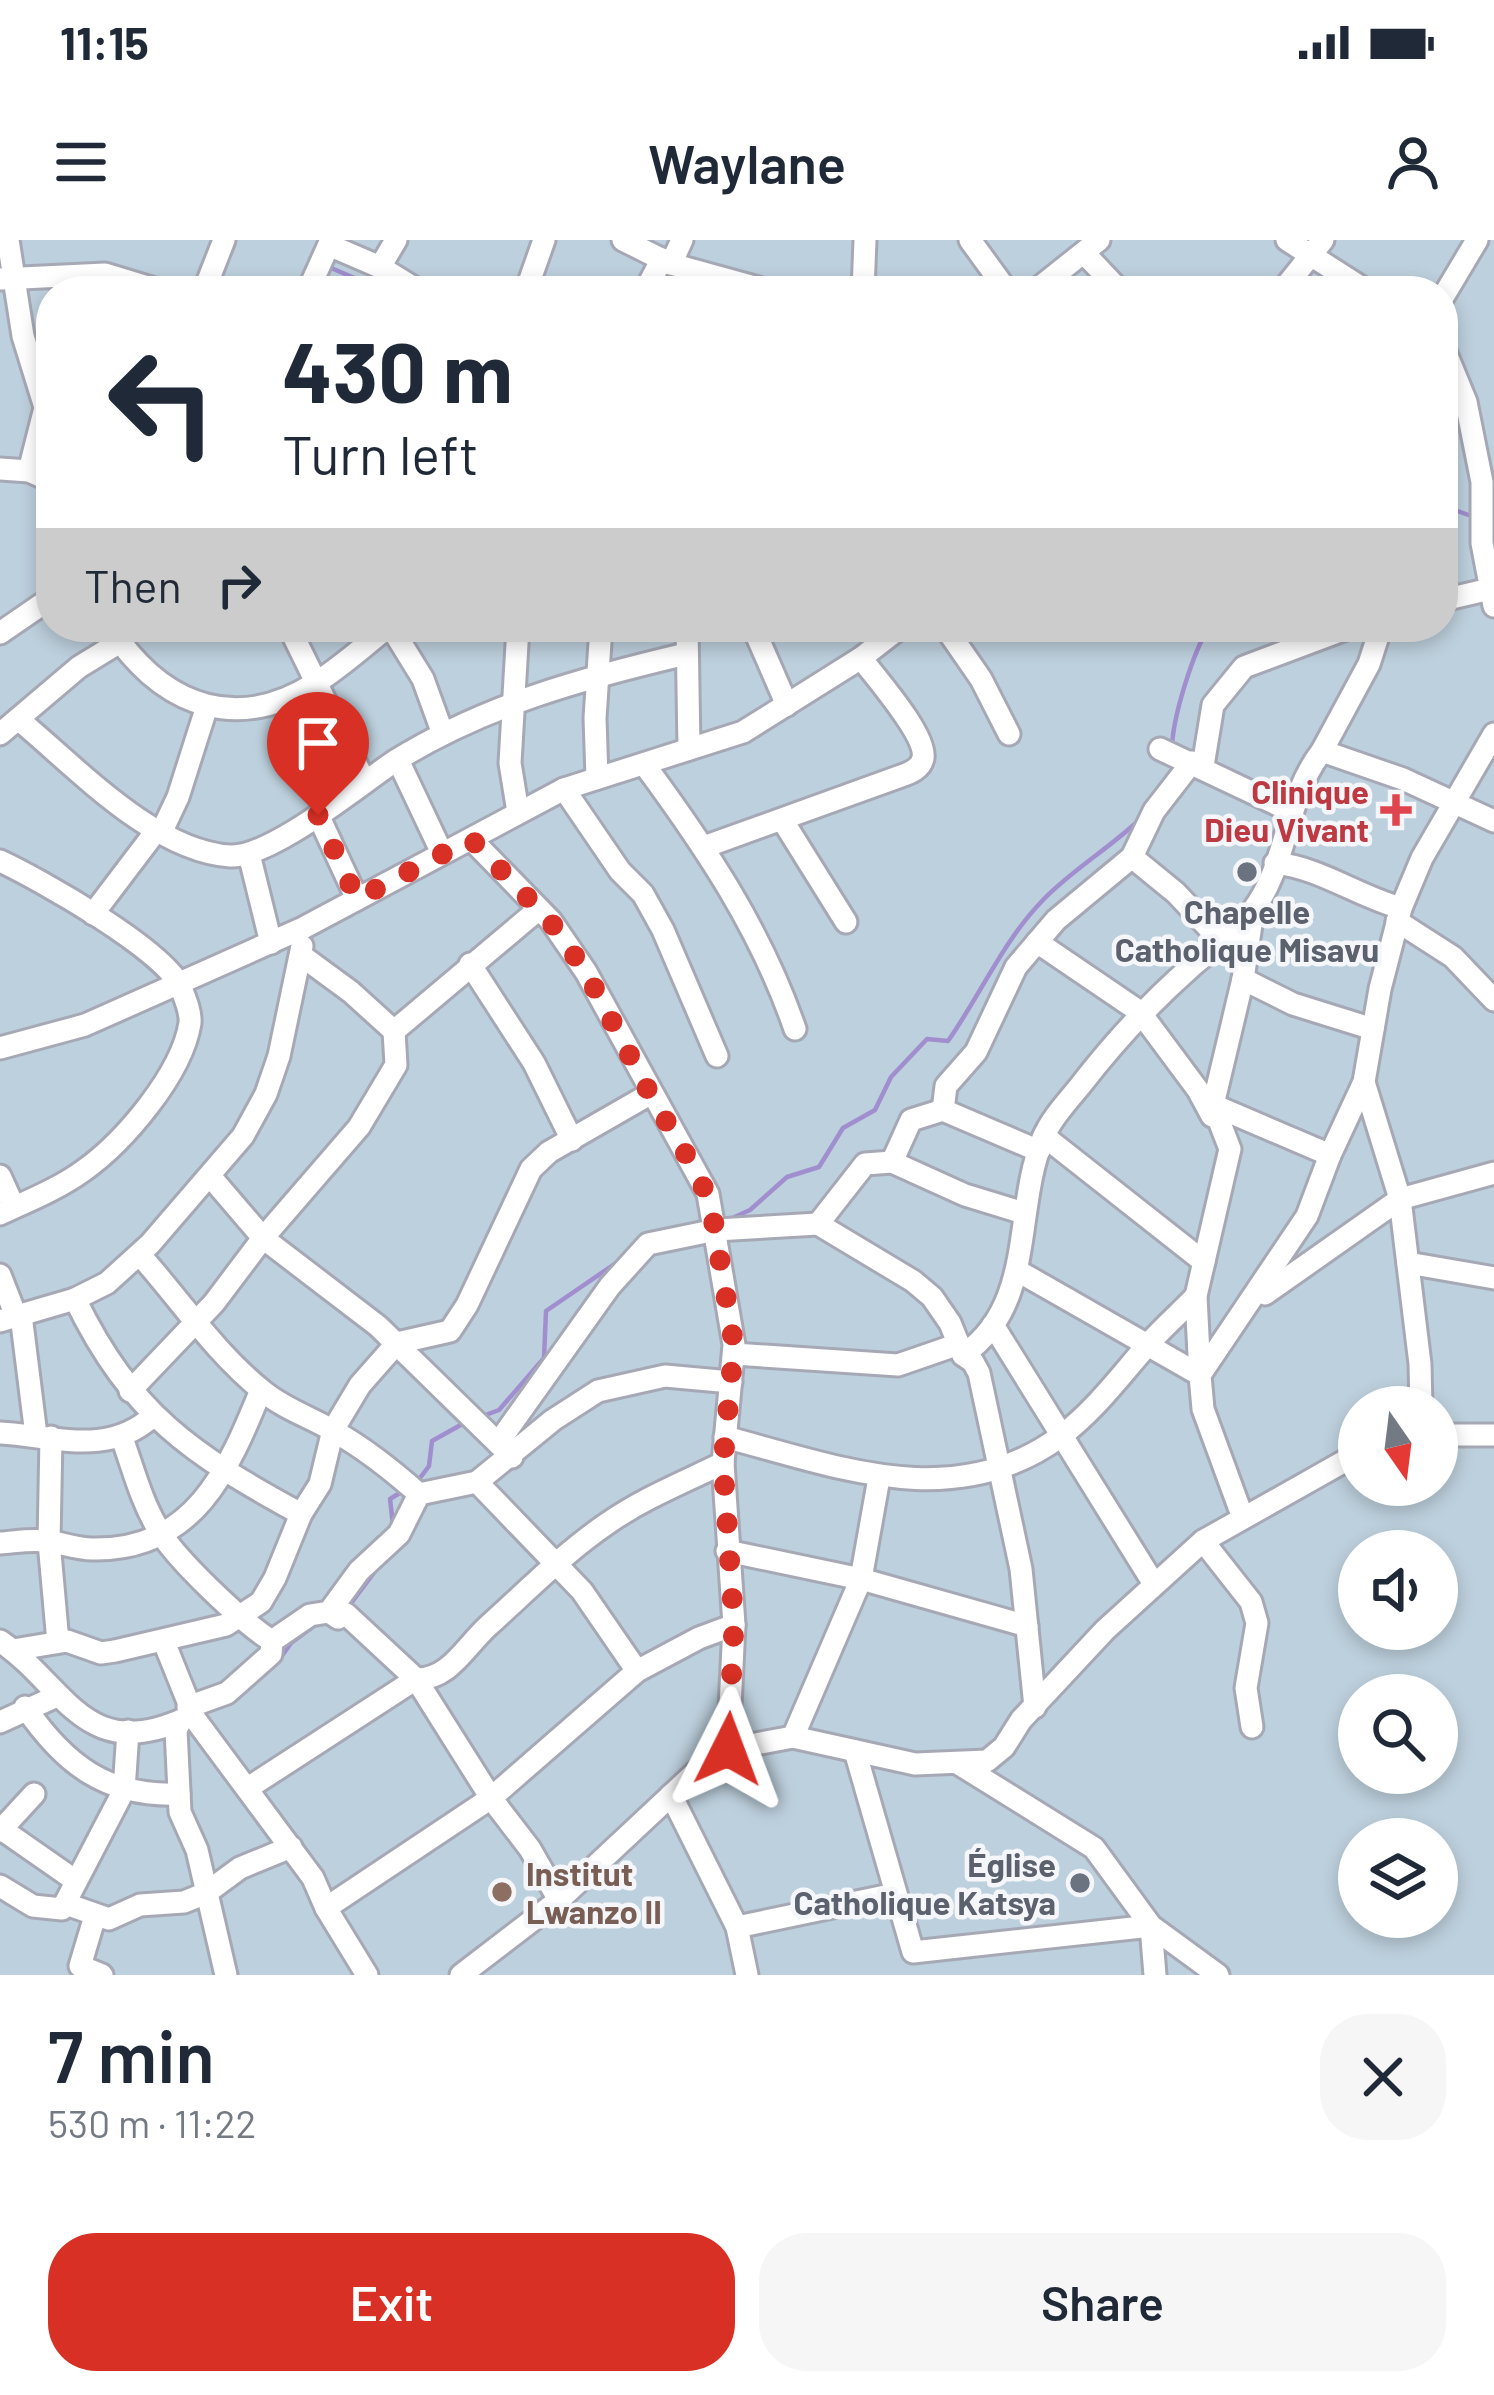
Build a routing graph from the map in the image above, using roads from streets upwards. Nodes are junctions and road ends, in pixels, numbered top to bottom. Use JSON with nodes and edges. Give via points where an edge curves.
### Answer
{"nodes":[{"id":1,"x":8,"y":240,"type":"edge"},
{"id":2,"x":224,"y":240,"type":"edge"},
{"id":3,"x":396,"y":240,"type":"edge"},
{"id":4,"x":544,"y":240,"type":"edge"},
{"id":5,"x":623,"y":240,"type":"edge"},
{"id":6,"x":682,"y":240,"type":"edge"},
{"id":7,"x":865,"y":240,"type":"edge"},
{"id":8,"x":970,"y":240,"type":"edge"},
{"id":9,"x":1287,"y":240,"type":"edge"},
{"id":10,"x":1477,"y":240,"type":"edge"},
{"id":11,"x":1092,"y":247,"type":"edge"},
{"id":12,"x":328,"y":248,"type":"edge"},
{"id":13,"x":1317,"y":249,"type":"edge"},
{"id":14,"x":666,"y":261,"type":"junction"},
{"id":15,"x":380,"y":267,"type":"junction"},
{"id":16,"x":210,"y":276,"type":"edge"},
{"id":17,"x":315,"y":276,"type":"edge"},
{"id":18,"x":395,"y":276,"type":"edge"},
{"id":19,"x":531,"y":276,"type":"edge"},
{"id":20,"x":656,"y":276,"type":"edge"},
{"id":21,"x":718,"y":276,"type":"edge"},
{"id":22,"x":864,"y":276,"type":"edge"},
{"id":23,"x":996,"y":276,"type":"edge"},
{"id":24,"x":1054,"y":276,"type":"edge"},
{"id":25,"x":1110,"y":276,"type":"edge"},
{"id":26,"x":1294,"y":276,"type":"edge"},
{"id":27,"x":1348,"y":276,"type":"edge"},
{"id":28,"x":1456,"y":276,"type":"edge"},
{"id":29,"x":6,"y":278,"type":"edge"},
{"id":30,"x":36,"y":279,"type":"edge"},
{"id":31,"x":36,"y":370,"type":"edge"},
{"id":32,"x":1458,"y":383,"type":"edge"},
{"id":33,"x":36,"y":443,"type":"edge"},
{"id":34,"x":0,"y":469,"type":"edge"},
{"id":35,"x":29,"y":471,"type":"junction"},
{"id":36,"x":36,"y":474,"type":"edge"},
{"id":37,"x":1488,"y":539,"type":"edge"},
{"id":38,"x":1492,"y":598,"type":"edge"},
{"id":39,"x":1458,"y":599,"type":"edge"},
{"id":40,"x":36,"y":608,"type":"edge"},
{"id":41,"x":0,"y":633,"type":"edge"},
{"id":42,"x":107,"y":642,"type":"edge"},
{"id":43,"x":123,"y":642,"type":"edge"},
{"id":44,"x":296,"y":642,"type":"edge"},
{"id":45,"x":370,"y":642,"type":"edge"},
{"id":46,"x":403,"y":642,"type":"edge"},
{"id":47,"x":517,"y":642,"type":"edge"},
{"id":48,"x":600,"y":642,"type":"edge"},
{"id":49,"x":686,"y":642,"type":"edge"},
{"id":50,"x":760,"y":642,"type":"edge"},
{"id":51,"x":871,"y":642,"type":"edge"},
{"id":52,"x":955,"y":642,"type":"edge"},
{"id":53,"x":1312,"y":642,"type":"edge"},
{"id":54,"x":1376,"y":642,"type":"edge"},
{"id":55,"x":686,"y":654,"type":"junction"},
{"id":56,"x":861,"y":658,"type":"junction"},
{"id":57,"x":598,"y":675,"type":"junction"},
{"id":58,"x":314,"y":684,"type":"junction"},
{"id":59,"x":513,"y":702,"type":"junction"},
{"id":60,"x":787,"y":705,"type":"junction"},
{"id":61,"x":207,"y":706,"type":"junction"},
{"id":62,"x":18,"y":718,"type":"junction"},
{"id":63,"x":0,"y":734,"type":"edge"},
{"id":64,"x":443,"y":734,"type":"junction"},
{"id":65,"x":1010,"y":734,"type":"dead end"},
{"id":66,"x":1494,"y":734,"type":"edge"},
{"id":67,"x":1160,"y":748,"type":"dead end"},
{"id":68,"x":689,"y":749,"type":"junction"},
{"id":69,"x":1322,"y":752,"type":"junction"},
{"id":70,"x":398,"y":760,"type":"junction"},
{"id":71,"x":644,"y":764,"type":"junction"},
{"id":72,"x":1197,"y":764,"type":"junction"},
{"id":73,"x":597,"y":778,"type":"junction"},
{"id":74,"x":364,"y":782,"type":"junction"},
{"id":75,"x":564,"y":789,"type":"junction"},
{"id":76,"x":1453,"y":801,"type":"junction"},
{"id":77,"x":1291,"y":811,"type":"junction"},
{"id":78,"x":518,"y":812,"type":"junction"},
{"id":79,"x":318,"y":815,"type":"junction"},
{"id":80,"x":783,"y":821,"type":"junction"},
{"id":81,"x":1494,"y":821,"type":"edge"},
{"id":82,"x":159,"y":832,"type":"junction"},
{"id":83,"x":471,"y":839,"type":"junction"},
{"id":84,"x":704,"y":847,"type":"junction"},
{"id":85,"x":442,"y":853,"type":"junction"},
{"id":86,"x":249,"y":854,"type":"junction"},
{"id":87,"x":1132,"y":856,"type":"junction"},
{"id":88,"x":0,"y":861,"type":"edge"},
{"id":89,"x":1275,"y":863,"type":"junction"},
{"id":90,"x":357,"y":899,"type":"junction"},
{"id":91,"x":539,"y":909,"type":"junction"},
{"id":92,"x":1252,"y":911,"type":"junction"},
{"id":93,"x":93,"y":914,"type":"junction"},
{"id":94,"x":1399,"y":914,"type":"junction"},
{"id":95,"x":846,"y":922,"type":"dead end"},
{"id":96,"x":303,"y":928,"type":"junction"},
{"id":97,"x":1221,"y":940,"type":"junction"},
{"id":98,"x":1037,"y":942,"type":"junction"},
{"id":99,"x":271,"y":943,"type":"junction"},
{"id":100,"x":302,"y":956,"type":"junction"},
{"id":101,"x":470,"y":964,"type":"junction"},
{"id":102,"x":1244,"y":979,"type":"junction"},
{"id":103,"x":179,"y":982,"type":"junction"},
{"id":104,"x":1494,"y":1000,"type":"edge"},
{"id":105,"x":1140,"y":1012,"type":"junction"},
{"id":106,"x":795,"y":1029,"type":"dead end"},
{"id":107,"x":1373,"y":1030,"type":"junction"},
{"id":108,"x":394,"y":1031,"type":"junction"},
{"id":109,"x":0,"y":1048,"type":"edge"},
{"id":110,"x":717,"y":1056,"type":"dead end"},
{"id":111,"x":1364,"y":1082,"type":"junction"},
{"id":112,"x":650,"y":1094,"type":"junction"},
{"id":113,"x":1214,"y":1105,"type":"junction"},
{"id":114,"x":943,"y":1110,"type":"junction"},
{"id":115,"x":572,"y":1140,"type":"junction"},
{"id":116,"x":1042,"y":1144,"type":"junction"},
{"id":117,"x":1230,"y":1148,"type":"junction"},
{"id":118,"x":1330,"y":1155,"type":"junction"},
{"id":119,"x":892,"y":1162,"type":"junction"},
{"id":120,"x":1494,"y":1173,"type":"edge"},
{"id":121,"x":0,"y":1176,"type":"edge"},
{"id":122,"x":210,"y":1176,"type":"junction"},
{"id":123,"x":1400,"y":1199,"type":"junction"},
{"id":124,"x":7,"y":1210,"type":"edge"},
{"id":125,"x":1024,"y":1213,"type":"junction"},
{"id":126,"x":714,"y":1221,"type":"junction"},
{"id":127,"x":818,"y":1224,"type":"junction"},
{"id":128,"x":263,"y":1238,"type":"junction"},
{"id":129,"x":140,"y":1255,"type":"junction"},
{"id":130,"x":1204,"y":1262,"type":"junction"},
{"id":131,"x":1408,"y":1263,"type":"junction"},
{"id":132,"x":1018,"y":1271,"type":"junction"},
{"id":133,"x":0,"y":1274,"type":"edge"},
{"id":134,"x":1494,"y":1278,"type":"edge"},
{"id":135,"x":1196,"y":1297,"type":"junction"},
{"id":136,"x":75,"y":1299,"type":"junction"},
{"id":137,"x":1252,"y":1303,"type":"junction"},
{"id":138,"x":12,"y":1317,"type":"edge"},
{"id":139,"x":196,"y":1324,"type":"junction"},
{"id":140,"x":993,"y":1325,"type":"junction"},
{"id":141,"x":397,"y":1342,"type":"junction"},
{"id":142,"x":1146,"y":1346,"type":"junction"},
{"id":143,"x":961,"y":1350,"type":"junction"},
{"id":144,"x":734,"y":1354,"type":"junction"},
{"id":145,"x":1200,"y":1375,"type":"junction"},
{"id":146,"x":731,"y":1382,"type":"junction"},
{"id":147,"x":1421,"y":1386,"type":"edge"},
{"id":148,"x":261,"y":1390,"type":"junction"},
{"id":149,"x":130,"y":1391,"type":"junction"},
{"id":150,"x":153,"y":1416,"type":"junction"},
{"id":151,"x":333,"y":1430,"type":"junction"},
{"id":152,"x":0,"y":1433,"type":"edge"},
{"id":153,"x":1458,"y":1435,"type":"edge"},
{"id":154,"x":1494,"y":1435,"type":"edge"},
{"id":155,"x":43,"y":1436,"type":"junction"},
{"id":156,"x":1061,"y":1436,"type":"junction"},
{"id":157,"x":725,"y":1437,"type":"junction"},
{"id":158,"x":122,"y":1438,"type":"junction"},
{"id":159,"x":505,"y":1450,"type":"junction"},
{"id":160,"x":723,"y":1463,"type":"junction"},
{"id":161,"x":1338,"y":1465,"type":"edge"},
{"id":162,"x":1000,"y":1470,"type":"junction"},
{"id":163,"x":223,"y":1472,"type":"junction"},
{"id":164,"x":879,"y":1478,"type":"junction"},
{"id":165,"x":478,"y":1482,"type":"junction"},
{"id":166,"x":419,"y":1494,"type":"junction"},
{"id":167,"x":301,"y":1514,"type":"junction"},
{"id":168,"x":1243,"y":1518,"type":"junction"},
{"id":169,"x":160,"y":1534,"type":"junction"},
{"id":170,"x":1203,"y":1541,"type":"junction"},
{"id":171,"x":50,"y":1542,"type":"junction"},
{"id":172,"x":0,"y":1543,"type":"edge"},
{"id":173,"x":727,"y":1552,"type":"junction"},
{"id":174,"x":556,"y":1567,"type":"junction"},
{"id":175,"x":861,"y":1579,"type":"junction"},
{"id":176,"x":1154,"y":1584,"type":"junction"},
{"id":177,"x":334,"y":1615,"type":"junction"},
{"id":178,"x":240,"y":1617,"type":"junction"},
{"id":179,"x":734,"y":1625,"type":"junction"},
{"id":180,"x":1027,"y":1626,"type":"junction"},
{"id":181,"x":272,"y":1641,"type":"junction"},
{"id":182,"x":58,"y":1642,"type":"junction"},
{"id":183,"x":164,"y":1642,"type":"junction"},
{"id":184,"x":7,"y":1645,"type":"edge"},
{"id":185,"x":637,"y":1672,"type":"junction"},
{"id":186,"x":416,"y":1679,"type":"junction"},
{"id":187,"x":57,"y":1696,"type":"junction"},
{"id":188,"x":1035,"y":1706,"type":"junction"},
{"id":189,"x":26,"y":1707,"type":"junction"},
{"id":190,"x":189,"y":1715,"type":"junction"},
{"id":191,"x":0,"y":1722,"type":"edge"},
{"id":192,"x":1252,"y":1727,"type":"dead end"},
{"id":193,"x":128,"y":1731,"type":"junction"},
{"id":194,"x":793,"y":1737,"type":"junction"},
{"id":195,"x":728,"y":1749,"type":"junction"},
{"id":196,"x":855,"y":1751,"type":"junction"},
{"id":197,"x":958,"y":1764,"type":"junction"},
{"id":198,"x":248,"y":1788,"type":"junction"},
{"id":199,"x":124,"y":1790,"type":"junction"},
{"id":200,"x":34,"y":1794,"type":"dead end"},
{"id":201,"x":179,"y":1794,"type":"junction"},
{"id":202,"x":671,"y":1795,"type":"junction"},
{"id":203,"x":491,"y":1798,"type":"junction"},
{"id":204,"x":0,"y":1830,"type":"edge"},
{"id":205,"x":291,"y":1847,"type":"junction"},
{"id":206,"x":76,"y":1881,"type":"junction"},
{"id":207,"x":0,"y":1886,"type":"edge"},
{"id":208,"x":206,"y":1893,"type":"junction"},
{"id":209,"x":895,"y":1894,"type":"junction"},
{"id":210,"x":559,"y":1900,"type":"junction"},
{"id":211,"x":66,"y":1904,"type":"junction"},
{"id":212,"x":326,"y":1907,"type":"junction"},
{"id":213,"x":95,"y":1916,"type":"junction"},
{"id":214,"x":1151,"y":1926,"type":"junction"},
{"id":215,"x":737,"y":1927,"type":"junction"},
{"id":216,"x":912,"y":1964,"type":"edge"},
{"id":217,"x":102,"y":1975,"type":"edge"},
{"id":218,"x":226,"y":1975,"type":"edge"},
{"id":219,"x":368,"y":1975,"type":"edge"},
{"id":220,"x":461,"y":1975,"type":"edge"},
{"id":221,"x":747,"y":1975,"type":"edge"},
{"id":222,"x":1155,"y":1975,"type":"edge"},
{"id":223,"x":1218,"y":1975,"type":"edge"}],
"edges":[{"from":1,"to":29,"type":"street"},
{"from":2,"to":16,"type":"street"},
{"from":3,"to":15,"type":"street"},
{"from":4,"to":19,"type":"street"},
{"from":5,"to":14,"type":"street"},
{"from":6,"to":14,"type":"street"},
{"from":7,"to":22,"type":"street"},
{"from":8,"to":23,"type":"street"},
{"from":9,"to":13,"type":"street"},
{"from":10,"to":28,"type":"street"},
{"from":11,"to":24,"type":"street"},
{"from":11,"to":25,"type":"street"},
{"from":12,"to":15,"type":"street"},
{"from":12,"to":17,"type":"street"},
{"from":13,"to":26,"type":"street"},
{"from":13,"to":27,"type":"street"},
{"from":14,"to":20,"type":"street"},
{"from":14,"to":21,"type":"street"},
{"from":15,"to":18,"type":"street"},
{"from":29,"to":30,"type":"street"},
{"from":29,"to":31,"type":"street"},
{"from":32,"to":37,"type":"street"},
{"from":33,"to":35,"type":"street"},
{"from":34,"to":35,"type":"street"},
{"from":35,"to":36,"type":"street"},
{"from":37,"to":38,"type":"street"},
{"from":38,"to":39,"type":"street"},
{"from":40,"to":41,"type":"street"},
{"from":42,"to":62,"type":"street"},
{"from":43,"to":61,"type":"street","via":[[152,678]]},
{"from":44,"to":58,"type":"street"},
{"from":45,"to":58,"type":"street"},
{"from":46,"to":64,"type":"street"},
{"from":47,"to":59,"type":"street"},
{"from":48,"to":57,"type":"street"},
{"from":49,"to":55,"type":"street"},
{"from":50,"to":60,"type":"street"},
{"from":51,"to":56,"type":"street"},
{"from":52,"to":65,"type":"street"},
{"from":53,"to":72,"type":"street","via":[[1244,667],[1214,705]]},
{"from":54,"to":69,"type":"street"},
{"from":55,"to":57,"type":"street"},
{"from":55,"to":68,"type":"street"},
{"from":56,"to":60,"type":"street"},
{"from":56,"to":80,"type":"street","via":[[917,736],[922,763]]},
{"from":57,"to":59,"type":"street"},
{"from":57,"to":73,"type":"street"},
{"from":58,"to":61,"type":"street","via":[[266,705]]},
{"from":58,"to":74,"type":"street"},
{"from":59,"to":64,"type":"street"},
{"from":59,"to":78,"type":"street"},
{"from":60,"to":68,"type":"street","via":[[743,732]]},
{"from":61,"to":82,"type":"street"},
{"from":62,"to":63,"type":"street"},
{"from":62,"to":82,"type":"street"},
{"from":64,"to":70,"type":"street"},
{"from":66,"to":76,"type":"street"},
{"from":67,"to":72,"type":"street"},
{"from":68,"to":71,"type":"street"},
{"from":69,"to":76,"type":"street"},
{"from":69,"to":77,"type":"street"},
{"from":70,"to":74,"type":"street"},
{"from":70,"to":85,"type":"street"},
{"from":71,"to":73,"type":"street"},
{"from":71,"to":84,"type":"street"},
{"from":72,"to":77,"type":"street"},
{"from":72,"to":87,"type":"street","via":[[1154,812]]},
{"from":73,"to":75,"type":"street"},
{"from":74,"to":79,"type":"street"},
{"from":75,"to":78,"type":"street"},
{"from":75,"to":110,"type":"street","via":[[643,895]]},
{"from":76,"to":81,"type":"street"},
{"from":76,"to":94,"type":"street"},
{"from":77,"to":89,"type":"street"},
{"from":78,"to":83,"type":"street"},
{"from":79,"to":86,"type":"street"},
{"from":79,"to":90,"type":"street"},
{"from":80,"to":84,"type":"street"},
{"from":80,"to":95,"type":"street"},
{"from":82,"to":86,"type":"street","via":[[201,851]]},
{"from":82,"to":93,"type":"street"},
{"from":83,"to":85,"type":"street"},
{"from":83,"to":91,"type":"street"},
{"from":84,"to":106,"type":"street","via":[[777,978]]},
{"from":85,"to":90,"type":"street"},
{"from":86,"to":99,"type":"street"},
{"from":87,"to":97,"type":"street"},
{"from":87,"to":98,"type":"street"},
{"from":88,"to":93,"type":"street"},
{"from":89,"to":92,"type":"street"},
{"from":89,"to":94,"type":"street","via":[[1311,869]]},
{"from":90,"to":96,"type":"street"},
{"from":91,"to":101,"type":"street"},
{"from":91,"to":112,"type":"street","via":[[586,972]]},
{"from":92,"to":97,"type":"street"},
{"from":92,"to":102,"type":"street"},
{"from":93,"to":103,"type":"street"},
{"from":94,"to":104,"type":"street"},
{"from":94,"to":107,"type":"street"},
{"from":96,"to":99,"type":"street"},
{"from":96,"to":100,"type":"street"},
{"from":97,"to":105,"type":"street"},
{"from":98,"to":105,"type":"street"},
{"from":98,"to":114,"type":"street","via":[[1016,967],[976,1052],[946,1086]]},
{"from":99,"to":103,"type":"street"},
{"from":100,"to":108,"type":"street"},
{"from":100,"to":122,"type":"street","via":[[266,1094]]},
{"from":101,"to":108,"type":"street"},
{"from":101,"to":115,"type":"street"},
{"from":102,"to":107,"type":"street"},
{"from":102,"to":113,"type":"street"},
{"from":103,"to":109,"type":"street","via":[[85,1024]]},
{"from":103,"to":124,"type":"street","via":[[191,1017],[145,1110],[81,1173]]},
{"from":105,"to":116,"type":"street"},
{"from":105,"to":117,"type":"street"},
{"from":107,"to":111,"type":"street"},
{"from":108,"to":128,"type":"street","via":[[396,1065],[369,1110]]},
{"from":111,"to":118,"type":"street"},
{"from":111,"to":123,"type":"street"},
{"from":112,"to":115,"type":"street"},
{"from":112,"to":126,"type":"street","via":[[700,1178]]},
{"from":113,"to":117,"type":"street"},
{"from":113,"to":118,"type":"street"},
{"from":114,"to":116,"type":"street"},
{"from":114,"to":119,"type":"street","via":[[911,1120]]},
{"from":115,"to":141,"type":"street","via":[[531,1169],[449,1331]]},
{"from":116,"to":125,"type":"street"},
{"from":116,"to":130,"type":"street"},
{"from":117,"to":130,"type":"street"},
{"from":118,"to":137,"type":"street","via":[[1307,1216]]},
{"from":119,"to":125,"type":"street"},
{"from":119,"to":127,"type":"street","via":[[865,1164]]},
{"from":120,"to":123,"type":"street"},
{"from":121,"to":124,"type":"street"},
{"from":122,"to":128,"type":"street"},
{"from":122,"to":129,"type":"street"},
{"from":123,"to":131,"type":"street"},
{"from":123,"to":137,"type":"street"},
{"from":125,"to":132,"type":"street"},
{"from":126,"to":127,"type":"street"},
{"from":126,"to":144,"type":"street"},
{"from":126,"to":159,"type":"street","via":[[648,1244],[610,1286]]},
{"from":127,"to":143,"type":"street","via":[[932,1297]]},
{"from":128,"to":139,"type":"street"},
{"from":128,"to":141,"type":"street"},
{"from":129,"to":136,"type":"street"},
{"from":129,"to":139,"type":"street"},
{"from":130,"to":135,"type":"street"},
{"from":131,"to":134,"type":"street"},
{"from":131,"to":147,"type":"street"},
{"from":132,"to":140,"type":"street"},
{"from":132,"to":142,"type":"street"},
{"from":133,"to":138,"type":"street"},
{"from":135,"to":142,"type":"street"},
{"from":135,"to":145,"type":"street"},
{"from":136,"to":138,"type":"street"},
{"from":136,"to":149,"type":"street"},
{"from":137,"to":145,"type":"street"},
{"from":138,"to":155,"type":"street"},
{"from":139,"to":148,"type":"street"},
{"from":139,"to":149,"type":"street"},
{"from":140,"to":143,"type":"street","via":[[979,1344]]},
{"from":140,"to":156,"type":"street"},
{"from":141,"to":151,"type":"street"},
{"from":141,"to":159,"type":"street"},
{"from":142,"to":145,"type":"street"},
{"from":142,"to":156,"type":"street"},
{"from":143,"to":144,"type":"street","via":[[868,1366]]},
{"from":143,"to":162,"type":"street","via":[[979,1373]]},
{"from":144,"to":146,"type":"street"},
{"from":145,"to":168,"type":"street","via":[[1203,1409]]},
{"from":146,"to":157,"type":"street"},
{"from":146,"to":159,"type":"street","via":[[665,1376],[598,1390]]},
{"from":148,"to":151,"type":"street"},
{"from":148,"to":163,"type":"street"},
{"from":149,"to":150,"type":"street"},
{"from":150,"to":158,"type":"street"},
{"from":150,"to":163,"type":"street"},
{"from":151,"to":166,"type":"street"},
{"from":151,"to":167,"type":"street","via":[[320,1484]]},
{"from":152,"to":155,"type":"street"},
{"from":153,"to":154,"type":"street"},
{"from":155,"to":158,"type":"street"},
{"from":155,"to":171,"type":"street"},
{"from":156,"to":162,"type":"street"},
{"from":156,"to":176,"type":"street"},
{"from":157,"to":160,"type":"street"},
{"from":157,"to":164,"type":"street"},
{"from":158,"to":169,"type":"street"},
{"from":159,"to":165,"type":"street"},
{"from":160,"to":173,"type":"street"},
{"from":160,"to":174,"type":"street","via":[[636,1505]]},
{"from":161,"to":168,"type":"street"},
{"from":162,"to":164,"type":"street"},
{"from":162,"to":180,"type":"street"},
{"from":163,"to":167,"type":"street"},
{"from":163,"to":169,"type":"street","via":[[186,1519]]},
{"from":164,"to":175,"type":"street"},
{"from":165,"to":166,"type":"street"},
{"from":165,"to":174,"type":"street"},
{"from":166,"to":177,"type":"street","via":[[399,1534]]},
{"from":167,"to":178,"type":"street","via":[[261,1602]]},
{"from":168,"to":170,"type":"street"},
{"from":169,"to":171,"type":"street","via":[[108,1549]]},
{"from":169,"to":178,"type":"street"},
{"from":170,"to":176,"type":"street"},
{"from":170,"to":192,"type":"street","via":[[1251,1602],[1257,1623],[1246,1688]]},
{"from":171,"to":172,"type":"street"},
{"from":171,"to":182,"type":"street"},
{"from":173,"to":175,"type":"street"},
{"from":173,"to":179,"type":"street"},
{"from":174,"to":185,"type":"street"},
{"from":174,"to":186,"type":"street","via":[[447,1671]]},
{"from":175,"to":180,"type":"street"},
{"from":175,"to":194,"type":"street"},
{"from":176,"to":188,"type":"street"},
{"from":177,"to":181,"type":"street","via":[[310,1616]]},
{"from":177,"to":186,"type":"street","via":[[346,1614]]},
{"from":178,"to":181,"type":"street"},
{"from":178,"to":183,"type":"street"},
{"from":179,"to":185,"type":"street"},
{"from":179,"to":195,"type":"street"},
{"from":180,"to":188,"type":"street"},
{"from":181,"to":190,"type":"street","via":[[271,1654]]},
{"from":182,"to":183,"type":"street","via":[[101,1652]]},
{"from":182,"to":184,"type":"street"},
{"from":183,"to":190,"type":"street"},
{"from":184,"to":187,"type":"street"},
{"from":185,"to":203,"type":"street"},
{"from":186,"to":198,"type":"street"},
{"from":186,"to":203,"type":"street"},
{"from":187,"to":189,"type":"street"},
{"from":187,"to":193,"type":"street","via":[[87,1721]]},
{"from":188,"to":197,"type":"street","via":[[987,1761]]},
{"from":189,"to":191,"type":"street"},
{"from":189,"to":199,"type":"street","via":[[75,1762]]},
{"from":190,"to":193,"type":"street"},
{"from":190,"to":198,"type":"street"},
{"from":190,"to":201,"type":"street","via":[[176,1730]]},
{"from":193,"to":199,"type":"street"},
{"from":194,"to":195,"type":"street"},
{"from":194,"to":196,"type":"street"},
{"from":195,"to":202,"type":"street"},
{"from":196,"to":197,"type":"street"},
{"from":196,"to":209,"type":"street"},
{"from":197,"to":214,"type":"street","via":[[1094,1848]]},
{"from":198,"to":205,"type":"street"},
{"from":199,"to":201,"type":"street"},
{"from":199,"to":206,"type":"street"},
{"from":200,"to":204,"type":"street"},
{"from":201,"to":208,"type":"street"},
{"from":202,"to":210,"type":"street"},
{"from":202,"to":215,"type":"street"},
{"from":203,"to":210,"type":"street"},
{"from":203,"to":212,"type":"street"},
{"from":204,"to":206,"type":"street"},
{"from":205,"to":208,"type":"street"},
{"from":205,"to":212,"type":"street"},
{"from":206,"to":211,"type":"street"},
{"from":207,"to":211,"type":"street","via":[[34,1906],[57,1911]]},
{"from":208,"to":213,"type":"street"},
{"from":208,"to":218,"type":"street"},
{"from":209,"to":215,"type":"street"},
{"from":209,"to":216,"type":"street"},
{"from":210,"to":220,"type":"street"},
{"from":211,"to":213,"type":"street"},
{"from":212,"to":219,"type":"street"},
{"from":213,"to":217,"type":"street","via":[[80,1966]]},
{"from":214,"to":216,"type":"street"},
{"from":214,"to":222,"type":"street"},
{"from":214,"to":223,"type":"street"},
{"from":215,"to":221,"type":"street"}]}
